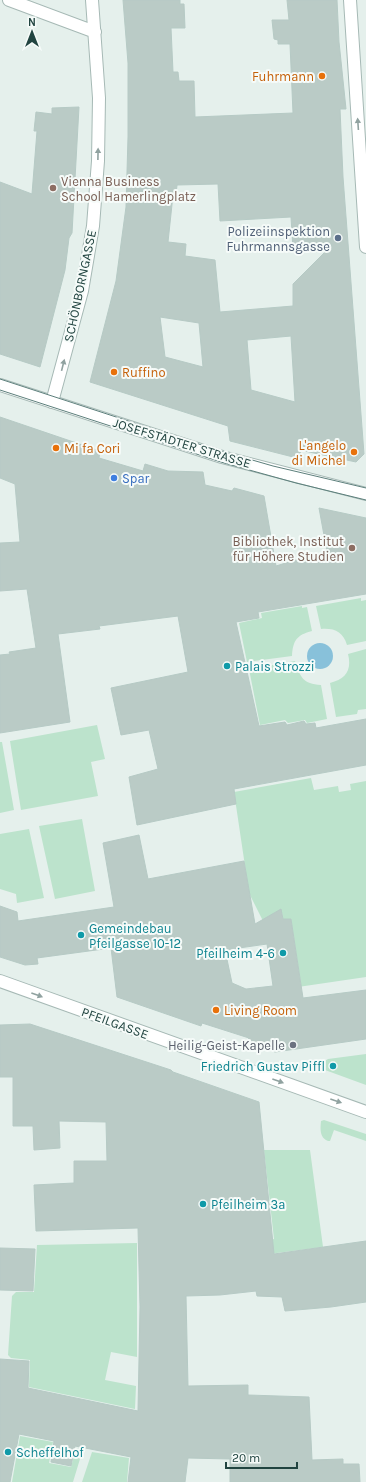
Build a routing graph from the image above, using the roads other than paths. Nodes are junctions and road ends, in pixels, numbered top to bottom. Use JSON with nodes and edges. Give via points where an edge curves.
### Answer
{"nodes":[{"id":1,"x":9,"y":0,"type":"edge"},
{"id":2,"x":92,"y":0,"type":"edge"},
{"id":3,"x":350,"y":0,"type":"edge"},
{"id":4,"x":95,"y":32,"type":"junction"},
{"id":5,"x":361,"y":78,"type":"edge"},
{"id":6,"x":366,"y":247,"type":"edge"},
{"id":7,"x":0,"y":385,"type":"edge"},
{"id":8,"x":52,"y":402,"type":"junction"},
{"id":9,"x":366,"y":494,"type":"edge"},
{"id":10,"x":0,"y":982,"type":"edge"},
{"id":11,"x":366,"y":1112,"type":"edge"}],
"edges":[{"from":1,"to":4,"type":"street"},
{"from":2,"to":4,"type":"street","name":"SCHÖNBORNGASSE"},
{"from":3,"to":5,"type":"street"},
{"from":8,"to":4,"type":"street","name":"SCHÖNBORNGASSE","one_way":true,"via":[[82,291],[93,226],[99,98]]},
{"from":6,"to":5,"type":"street","one_way":true},
{"from":7,"to":8,"type":"street","name":"JOSEFSTÄDTER STRASSE"},
{"from":8,"to":9,"type":"street","name":"JOSEFSTÄDTER STRASSE","via":[[222,457]]},
{"from":10,"to":11,"type":"street","name":"PFEILGASSE","one_way":true}]}
